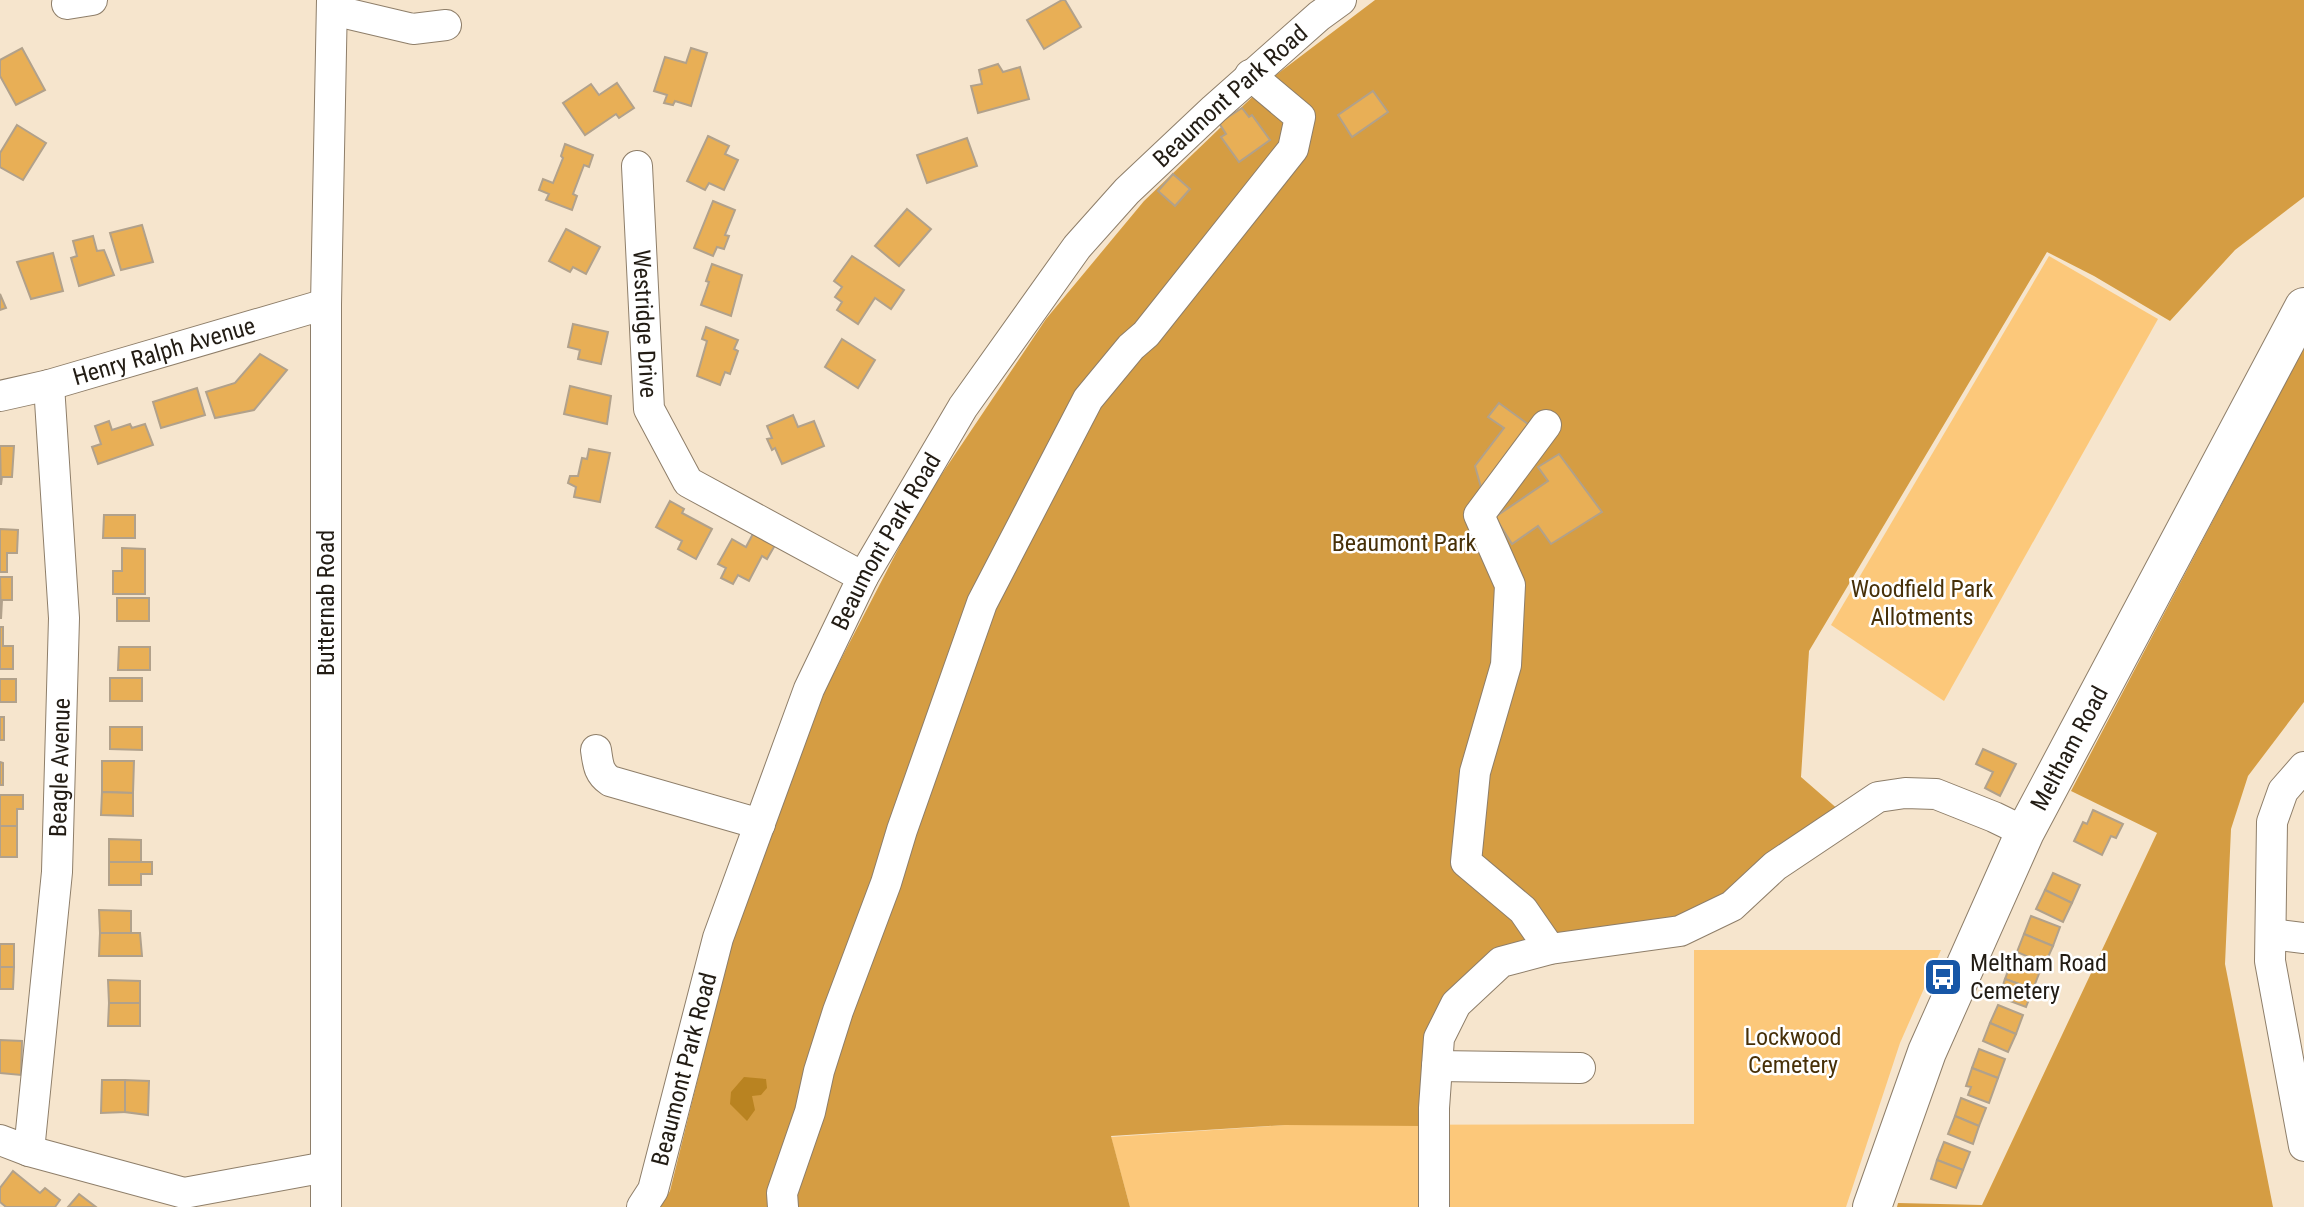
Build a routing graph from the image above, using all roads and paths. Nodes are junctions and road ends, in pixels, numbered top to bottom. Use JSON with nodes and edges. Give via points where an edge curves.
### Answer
{"nodes":[{"id":1,"x":1341,"y":0,"type":"edge"},
{"id":2,"x":332,"y":5,"type":"edge"},
{"id":3,"x":446,"y":25,"type":"dead end"},
{"id":4,"x":1250,"y":75,"type":"junction"},
{"id":5,"x":637,"y":166,"type":"dead end"},
{"id":6,"x":326,"y":304,"type":"junction"},
{"id":7,"x":2304,"y":307,"type":"edge"},
{"id":8,"x":49,"y":385,"type":"junction"},
{"id":9,"x":0,"y":396,"type":"edge"},
{"id":10,"x":1546,"y":425,"type":"dead end"},
{"id":11,"x":863,"y":577,"type":"junction"},
{"id":12,"x":596,"y":750,"type":"dead end"},
{"id":13,"x":2304,"y":767,"type":"edge"},
{"id":14,"x":760,"y":824,"type":"junction"},
{"id":15,"x":2025,"y":832,"type":"junction"},
{"id":16,"x":2271,"y":934,"type":"junction"},
{"id":17,"x":2304,"y":938,"type":"edge"},
{"id":18,"x":1550,"y":949,"type":"junction"},
{"id":19,"x":1437,"y":1066,"type":"junction"},
{"id":20,"x":1580,"y":1068,"type":"dead end"},
{"id":21,"x":0,"y":1140,"type":"edge"},
{"id":22,"x":2304,"y":1146,"type":"edge"},
{"id":23,"x":29,"y":1150,"type":"junction"},
{"id":24,"x":326,"y":1167,"type":"junction"},
{"id":25,"x":326,"y":1207,"type":"edge"},
{"id":26,"x":642,"y":1207,"type":"edge"},
{"id":27,"x":783,"y":1207,"type":"edge"},
{"id":28,"x":1434,"y":1207,"type":"edge"},
{"id":29,"x":1872,"y":1207,"type":"edge"}],
"edges":[{"from":1,"to":4,"type":"street","name":"Beaumont Park Road"},
{"from":2,"to":3,"type":"street","via":[[413,29]]},
{"from":2,"to":6,"type":"street","name":"Butternab Road"},
{"from":4,"to":11,"type":"street","name":"Beaumont Park Road","via":[[1127,191],[1077,247],[963,407]]},
{"from":4,"to":27,"type":"street","via":[[1300,117],[1293,149],[1088,400],[982,603],[838,1011],[782,1193]]},
{"from":5,"to":11,"type":"street","name":"Westridge Drive","via":[[649,409],[688,482]]},
{"from":6,"to":8,"type":"street","name":"Henry Ralph Avenue"},
{"from":6,"to":24,"type":"street","name":"Butternab Road"},
{"from":7,"to":15,"type":"main road","name":"Meltham Road"},
{"from":8,"to":9,"type":"street","name":"Henry Ralph Avenue"},
{"from":8,"to":23,"type":"street","name":"Beagle Avenue","via":[[64,618],[57,872]]},
{"from":10,"to":18,"type":"street","via":[[1479,515],[1510,585],[1506,665],[1475,772],[1466,862],[1523,910]]},
{"from":11,"to":14,"type":"street","name":"Beaumont Park Road","via":[[809,689]]},
{"from":12,"to":14,"type":"street","via":[[598,768],[610,781]]},
{"from":13,"to":16,"type":"street","via":[[2284,791],[2272,822]]},
{"from":14,"to":26,"type":"street","name":"Beaumont Park Road","via":[[718,938],[653,1190]]},
{"from":15,"to":18,"type":"street","via":[[1936,794],[1878,797],[1775,866],[1732,906],[1680,931]]},
{"from":15,"to":29,"type":"main road","name":"Meltham Road","via":[[1927,1052]]},
{"from":16,"to":17,"type":"street"},
{"from":16,"to":22,"type":"street","via":[[2270,961]]},
{"from":18,"to":19,"type":"street","via":[[1501,962],[1456,1004],[1439,1038]]},
{"from":19,"to":20,"type":"street"},
{"from":19,"to":28,"type":"street"},
{"from":21,"to":23,"type":"street"},
{"from":23,"to":24,"type":"street","via":[[184,1193]]},
{"from":24,"to":25,"type":"street","name":"Butternab Road"}]}
